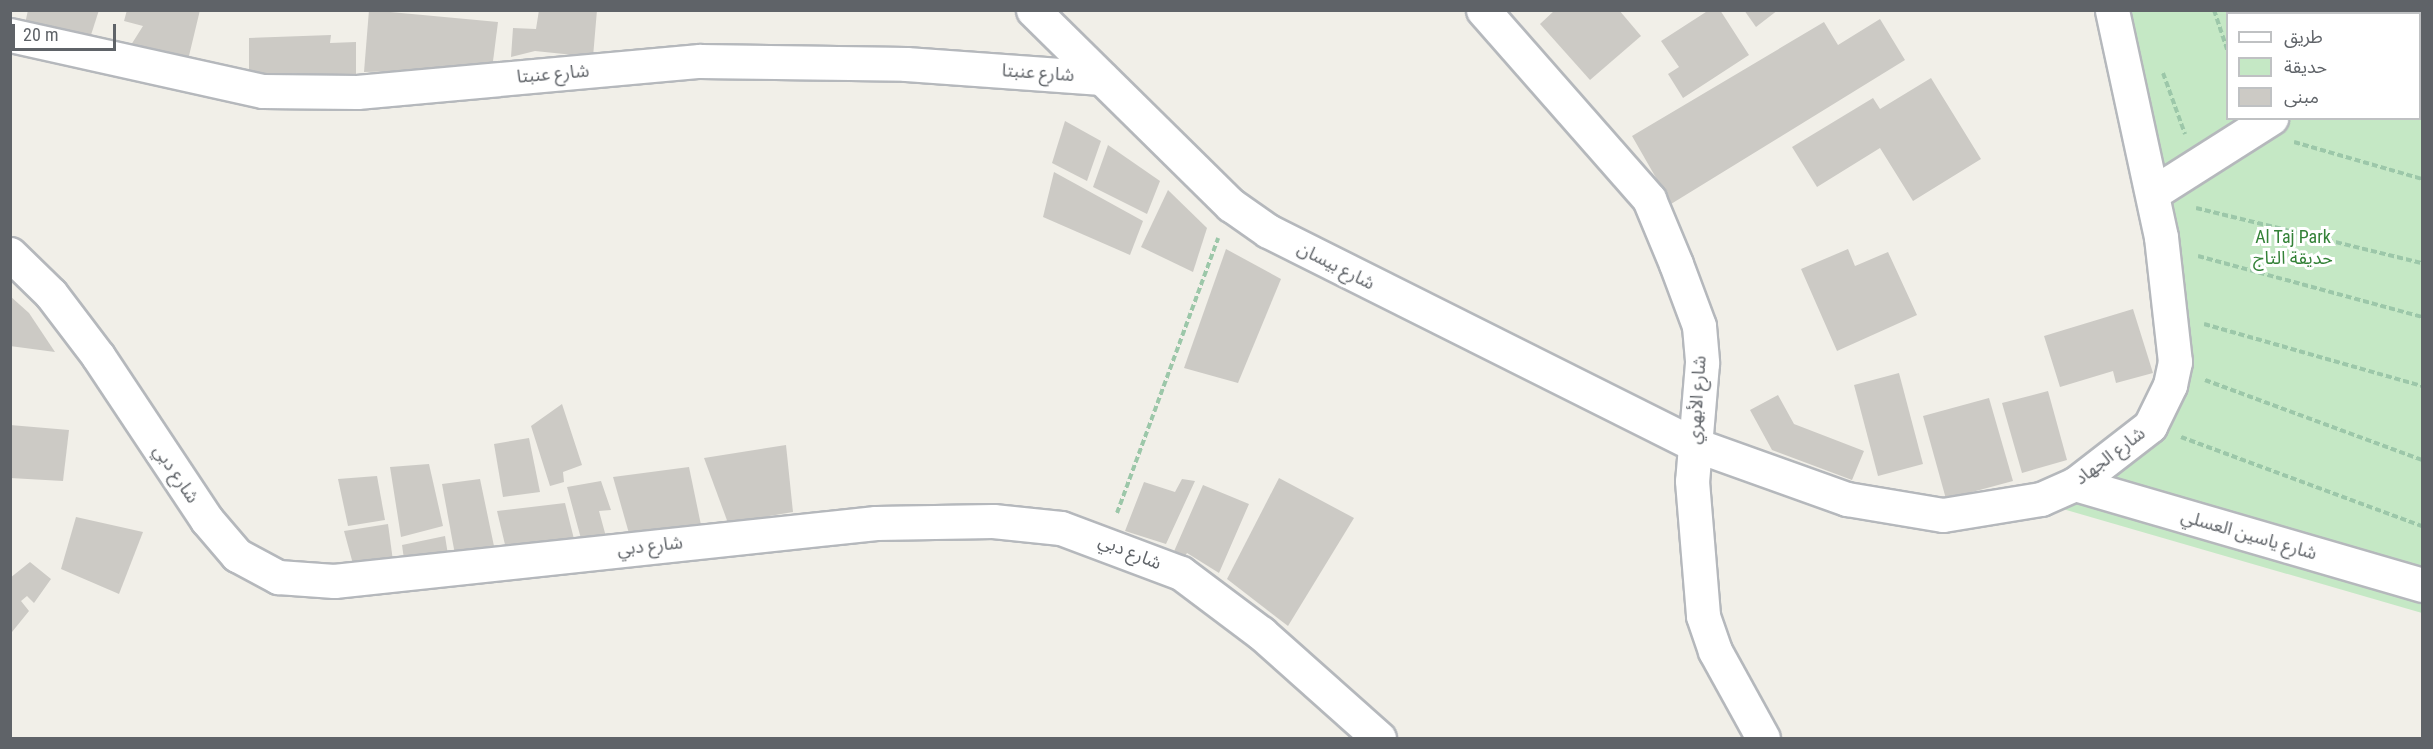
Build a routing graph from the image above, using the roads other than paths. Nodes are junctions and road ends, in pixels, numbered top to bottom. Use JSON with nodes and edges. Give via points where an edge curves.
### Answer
{"nodes":[{"id":1,"x":1032,"y":10,"type":"edge"},
{"id":2,"x":1483,"y":10,"type":"edge"},
{"id":3,"x":2112,"y":10,"type":"edge"},
{"id":4,"x":10,"y":35,"type":"edge"},
{"id":5,"x":1101,"y":78,"type":"junction"},
{"id":6,"x":2262,"y":124,"type":"edge"},
{"id":7,"x":2154,"y":195,"type":"junction"},
{"id":8,"x":10,"y":254,"type":"edge"},
{"id":9,"x":1694,"y":444,"type":"junction"},
{"id":10,"x":2075,"y":484,"type":"junction"},
{"id":11,"x":2422,"y":585,"type":"edge"},
{"id":12,"x":1379,"y":738,"type":"edge"},
{"id":13,"x":1763,"y":738,"type":"edge"}],
"edges":[{"from":1,"to":5,"type":"street","name":"شارع بيسان"},
{"from":2,"to":9,"type":"street","name":"شارع الأبهري","via":[[1649,200],[1699,326],[1702,363]]},
{"from":3,"to":7,"type":"street","name":"شارع الجهاد"},
{"from":4,"to":5,"type":"street","name":"شارع عنبتا","via":[[263,91],[357,92],[700,61],[906,64]]},
{"from":5,"to":9,"type":"street","name":"شارع بيسان","via":[[1231,205],[1268,231]]},
{"from":6,"to":7,"type":"street"},
{"from":7,"to":10,"type":"street","name":"شارع الجهاد","via":[[2171,315],[2174,369],[2150,426]]},
{"from":8,"to":12,"type":"street","name":"شارع دبي","via":[[51,294],[98,357],[207,520],[237,555],[278,577],[334,581],[876,523],[993,522],[1061,528],[1107,542],[1181,573],[1261,633]]},
{"from":9,"to":10,"type":"street","name":"شارع الجهاد","via":[[1847,500],[1896,511],[1943,515],[1993,510]]},
{"from":9,"to":13,"type":"street","name":"شارع الأبهري","via":[[1704,616],[1715,651]]},
{"from":10,"to":11,"type":"street","name":"شارع ياسين العسلي"}]}
